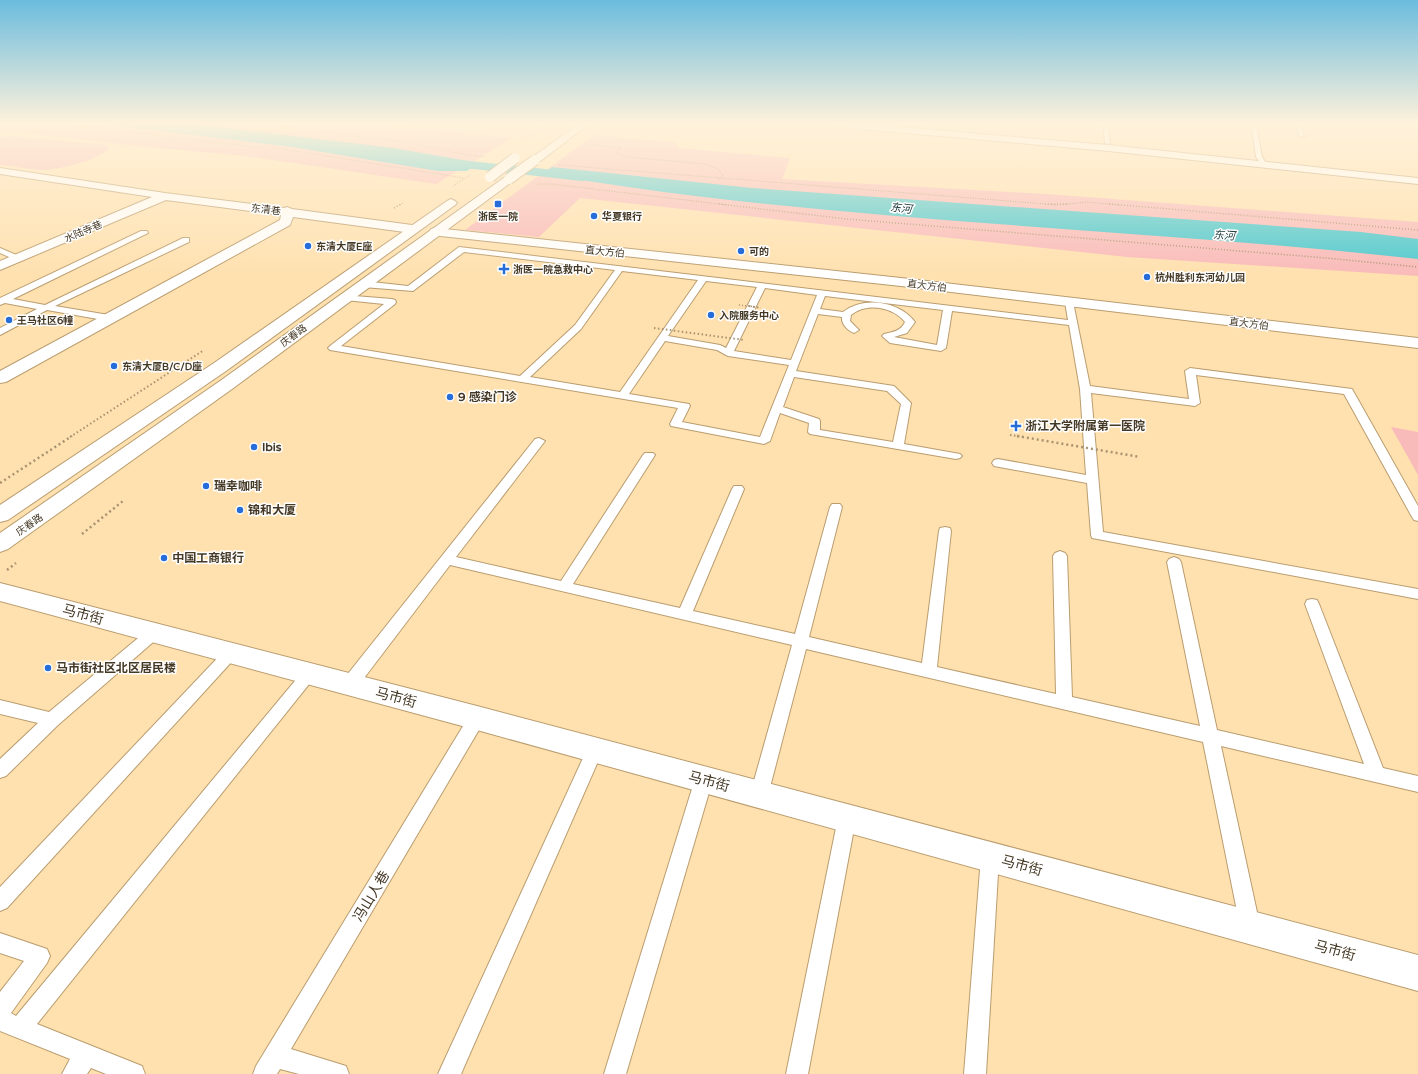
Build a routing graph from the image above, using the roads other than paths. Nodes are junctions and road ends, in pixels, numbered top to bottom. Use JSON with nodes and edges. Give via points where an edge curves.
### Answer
{"nodes":[{"id":1,"x":21,"y":174,"type":"edge"},
{"id":2,"x":494,"y":174,"type":"edge"},
{"id":3,"x":516,"y":174,"type":"edge"},
{"id":4,"x":1367,"y":174,"type":"edge"},
{"id":5,"x":1418,"y":181,"type":"edge"},
{"id":6,"x":165,"y":196,"type":"junction"},
{"id":7,"x":287,"y":211,"type":"junction"},
{"id":8,"x":412,"y":229,"type":"junction"},
{"id":9,"x":435,"y":232,"type":"junction"},
{"id":10,"x":144,"y":233,"type":"dead end"},
{"id":11,"x":186,"y":240,"type":"dead end"},
{"id":12,"x":0,"y":250,"type":"edge"},
{"id":13,"x":16,"y":258,"type":"junction"},
{"id":14,"x":439,"y":259,"type":"dead end"},
{"id":15,"x":0,"y":263,"type":"edge"},
{"id":16,"x":0,"y":266,"type":"edge"},
{"id":17,"x":620,"y":268,"type":"junction"},
{"id":18,"x":704,"y":278,"type":"junction"},
{"id":19,"x":362,"y":284,"type":"junction"},
{"id":20,"x":762,"y":285,"type":"junction"},
{"id":21,"x":401,"y":288,"type":"junction"},
{"id":22,"x":822,"y":292,"type":"junction"},
{"id":23,"x":345,"y":297,"type":"junction"},
{"id":24,"x":1,"y":300,"type":"edge"},
{"id":25,"x":381,"y":301,"type":"junction"},
{"id":26,"x":876,"y":302,"type":"junction"},
{"id":27,"x":1069,"y":302,"type":"junction"},
{"id":28,"x":47,"y":307,"type":"junction"},
{"id":29,"x":948,"y":308,"type":"junction"},
{"id":30,"x":814,"y":311,"type":"junction"},
{"id":31,"x":845,"y":315,"type":"junction"},
{"id":32,"x":109,"y":318,"type":"junction"},
{"id":33,"x":1073,"y":323,"type":"junction"},
{"id":34,"x":854,"y":330,"type":"dead end"},
{"id":35,"x":0,"y":332,"type":"edge"},
{"id":36,"x":336,"y":336,"type":"dead end"},
{"id":37,"x":663,"y":338,"type":"junction"},
{"id":38,"x":1418,"y":343,"type":"edge"},
{"id":39,"x":728,"y":354,"type":"junction"},
{"id":40,"x":792,"y":368,"type":"junction"},
{"id":41,"x":0,"y":378,"type":"edge"},
{"id":42,"x":522,"y":380,"type":"junction"},
{"id":43,"x":1086,"y":389,"type":"junction"},
{"id":44,"x":622,"y":396,"type":"junction"},
{"id":45,"x":776,"y":408,"type":"junction"},
{"id":46,"x":539,"y":441,"type":"dead end"},
{"id":47,"x":898,"y":446,"type":"junction"},
{"id":48,"x":649,"y":455,"type":"dead end"},
{"id":49,"x":956,"y":456,"type":"dead end"},
{"id":50,"x":998,"y":463,"type":"dead end"},
{"id":51,"x":1093,"y":480,"type":"junction"},
{"id":52,"x":738,"y":490,"type":"dead end"},
{"id":53,"x":836,"y":507,"type":"dead end"},
{"id":54,"x":0,"y":515,"type":"edge"},
{"id":55,"x":1418,"y":517,"type":"edge"},
{"id":56,"x":945,"y":531,"type":"dead end"},
{"id":57,"x":0,"y":544,"type":"edge"},
{"id":58,"x":1060,"y":556,"type":"dead end"},
{"id":59,"x":448,"y":560,"type":"junction"},
{"id":60,"x":1174,"y":562,"type":"dead end"},
{"id":61,"x":564,"y":587,"type":"junction"},
{"id":62,"x":0,"y":592,"type":"edge"},
{"id":63,"x":1418,"y":594,"type":"edge"},
{"id":64,"x":1312,"y":604,"type":"dead end"},
{"id":65,"x":684,"y":615,"type":"junction"},
{"id":66,"x":154,"y":633,"type":"junction"},
{"id":67,"x":799,"y":641,"type":"junction"},
{"id":68,"x":231,"y":653,"type":"junction"},
{"id":69,"x":929,"y":671,"type":"junction"},
{"id":70,"x":309,"y":674,"type":"junction"},
{"id":71,"x":349,"y":685,"type":"junction"},
{"id":72,"x":1064,"y":702,"type":"junction"},
{"id":73,"x":0,"y":707,"type":"edge"},
{"id":74,"x":477,"y":718,"type":"junction"},
{"id":75,"x":52,"y":720,"type":"junction"},
{"id":76,"x":1211,"y":736,"type":"junction"},
{"id":77,"x":595,"y":750,"type":"junction"},
{"id":78,"x":0,"y":770,"type":"edge"},
{"id":79,"x":1377,"y":775,"type":"junction"},
{"id":80,"x":704,"y":779,"type":"junction"},
{"id":81,"x":1418,"y":784,"type":"edge"},
{"id":82,"x":759,"y":794,"type":"junction"},
{"id":83,"x":847,"y":818,"type":"junction"},
{"id":84,"x":990,"y":857,"type":"junction"},
{"id":85,"x":0,"y":901,"type":"edge"},
{"id":86,"x":1250,"y":927,"type":"junction"},
{"id":87,"x":0,"y":943,"type":"edge"},
{"id":88,"x":1418,"y":972,"type":"edge"},
{"id":89,"x":0,"y":1010,"type":"edge"},
{"id":90,"x":0,"y":1020,"type":"edge"},
{"id":91,"x":20,"y":1028,"type":"junction"},
{"id":92,"x":87,"y":1055,"type":"junction"},
{"id":93,"x":270,"y":1065,"type":"edge"},
{"id":94,"x":72,"y":1074,"type":"edge"},
{"id":95,"x":134,"y":1074,"type":"edge"},
{"id":96,"x":338,"y":1074,"type":"edge"},
{"id":97,"x":449,"y":1074,"type":"edge"},
{"id":98,"x":614,"y":1074,"type":"edge"},
{"id":99,"x":797,"y":1074,"type":"edge"},
{"id":100,"x":975,"y":1074,"type":"edge"}],
"edges":[{"from":1,"to":6,"type":"main road","name":"东清巷"},
{"from":2,"to":8,"type":"main road","name":"庆春路","bridge":true},
{"from":3,"to":9,"type":"main road","name":"庆春路","bridge":true},
{"from":4,"to":5,"type":"main road"},
{"from":6,"to":7,"type":"main road","name":"东清巷"},
{"from":6,"to":13,"type":"main road","name":"水陆寺巷"},
{"from":7,"to":8,"type":"main road","name":"东清巷"},
{"from":7,"to":32,"type":"main road","via":[[286,222]]},
{"from":8,"to":54,"type":"main road","name":"庆春路","via":[[220,367]]},
{"from":9,"to":19,"type":"main road","name":"庆春路"},
{"from":9,"to":27,"type":"main road","name":"直大方伯"},
{"from":10,"to":24,"type":"lane"},
{"from":11,"to":28,"type":"lane"},
{"from":12,"to":13,"type":"lane"},
{"from":13,"to":15,"type":"lane"},
{"from":13,"to":16,"type":"main road","name":"水陆寺巷"},
{"from":14,"to":21,"type":"lane"},
{"from":17,"to":18,"type":"lane"},
{"from":17,"to":21,"type":"lane","via":[[462,249],[410,289]]},
{"from":17,"to":42,"type":"lane","via":[[578,327]]},
{"from":18,"to":20,"type":"lane"},
{"from":18,"to":37,"type":"lane"},
{"from":19,"to":21,"type":"lane"},
{"from":19,"to":23,"type":"main road","name":"庆春路"},
{"from":20,"to":22,"type":"lane"},
{"from":20,"to":39,"type":"lane"},
{"from":22,"to":26,"type":"lane"},
{"from":22,"to":30,"type":"lane"},
{"from":23,"to":25,"type":"lane"},
{"from":23,"to":57,"type":"main road","name":"庆春路","via":[[226,385]]},
{"from":24,"to":28,"type":"lane"},
{"from":25,"to":36,"type":"lane"},
{"from":25,"to":42,"type":"lane","via":[[392,302],[332,348]]},
{"from":26,"to":29,"type":"lane"},
{"from":26,"to":29,"type":"lane","via":[[908,317],[910,322],[904,331],[887,336],[893,341],[942,348]]},
{"from":26,"to":31,"type":"lane","via":[[856,307]]},
{"from":27,"to":33,"type":"lane"},
{"from":27,"to":38,"type":"main road","name":"直大方伯"},
{"from":28,"to":32,"type":"lane"},
{"from":28,"to":35,"type":"lane"},
{"from":29,"to":33,"type":"lane"},
{"from":30,"to":31,"type":"lane"},
{"from":30,"to":40,"type":"lane"},
{"from":31,"to":34,"type":"lane","via":[[844,320]]},
{"from":32,"to":41,"type":"main road"},
{"from":33,"to":43,"type":"lane"},
{"from":37,"to":39,"type":"lane","via":[[720,348]]},
{"from":37,"to":44,"type":"lane"},
{"from":39,"to":40,"type":"lane"},
{"from":40,"to":45,"type":"lane"},
{"from":40,"to":47,"type":"lane","via":[[890,388],[906,403]]},
{"from":42,"to":44,"type":"lane"},
{"from":43,"to":51,"type":"lane"},
{"from":43,"to":55,"type":"lane","via":[[1195,403],[1190,371],[1348,391]]},
{"from":44,"to":45,"type":"lane","via":[[684,406],[674,424],[764,441]]},
{"from":45,"to":47,"type":"lane","via":[[815,421],[814,432]]},
{"from":46,"to":59,"type":"lane"},
{"from":47,"to":49,"type":"lane"},
{"from":48,"to":61,"type":"lane"},
{"from":50,"to":51,"type":"lane"},
{"from":51,"to":63,"type":"lane","via":[[1097,535]]},
{"from":52,"to":65,"type":"lane"},
{"from":53,"to":67,"type":"lane"},
{"from":56,"to":69,"type":"lane"},
{"from":58,"to":72,"type":"lane"},
{"from":59,"to":61,"type":"lane"},
{"from":59,"to":71,"type":"lane"},
{"from":60,"to":76,"type":"lane"},
{"from":61,"to":65,"type":"lane"},
{"from":62,"to":66,"type":"main road","name":"马市街"},
{"from":64,"to":79,"type":"lane"},
{"from":65,"to":67,"type":"lane"},
{"from":66,"to":68,"type":"main road","name":"马市街"},
{"from":66,"to":75,"type":"lane"},
{"from":67,"to":69,"type":"lane"},
{"from":67,"to":82,"type":"lane"},
{"from":68,"to":70,"type":"main road","name":"马市街"},
{"from":68,"to":85,"type":"lane"},
{"from":69,"to":72,"type":"lane"},
{"from":70,"to":71,"type":"main road","name":"马市街"},
{"from":70,"to":91,"type":"lane"},
{"from":71,"to":74,"type":"main road","name":"马市街"},
{"from":72,"to":76,"type":"lane"},
{"from":73,"to":75,"type":"lane"},
{"from":74,"to":77,"type":"main road","name":"马市街"},
{"from":74,"to":93,"type":"lane","name":"冯山人巷"},
{"from":75,"to":78,"type":"lane"},
{"from":76,"to":79,"type":"lane"},
{"from":76,"to":86,"type":"lane"},
{"from":77,"to":80,"type":"main road","name":"马市街"},
{"from":77,"to":97,"type":"lane"},
{"from":79,"to":81,"type":"lane"},
{"from":80,"to":82,"type":"main road","name":"马市街"},
{"from":80,"to":98,"type":"lane"},
{"from":82,"to":83,"type":"main road","name":"马市街"},
{"from":83,"to":84,"type":"main road","name":"马市街"},
{"from":83,"to":99,"type":"lane"},
{"from":84,"to":86,"type":"main road","name":"马市街"},
{"from":84,"to":100,"type":"lane"},
{"from":86,"to":88,"type":"main road","name":"马市街"},
{"from":87,"to":89,"type":"lane","via":[[40,956]]},
{"from":90,"to":91,"type":"lane"},
{"from":91,"to":92,"type":"lane"},
{"from":92,"to":94,"type":"lane"},
{"from":92,"to":95,"type":"lane"},
{"from":93,"to":96,"type":"lane"}]}
